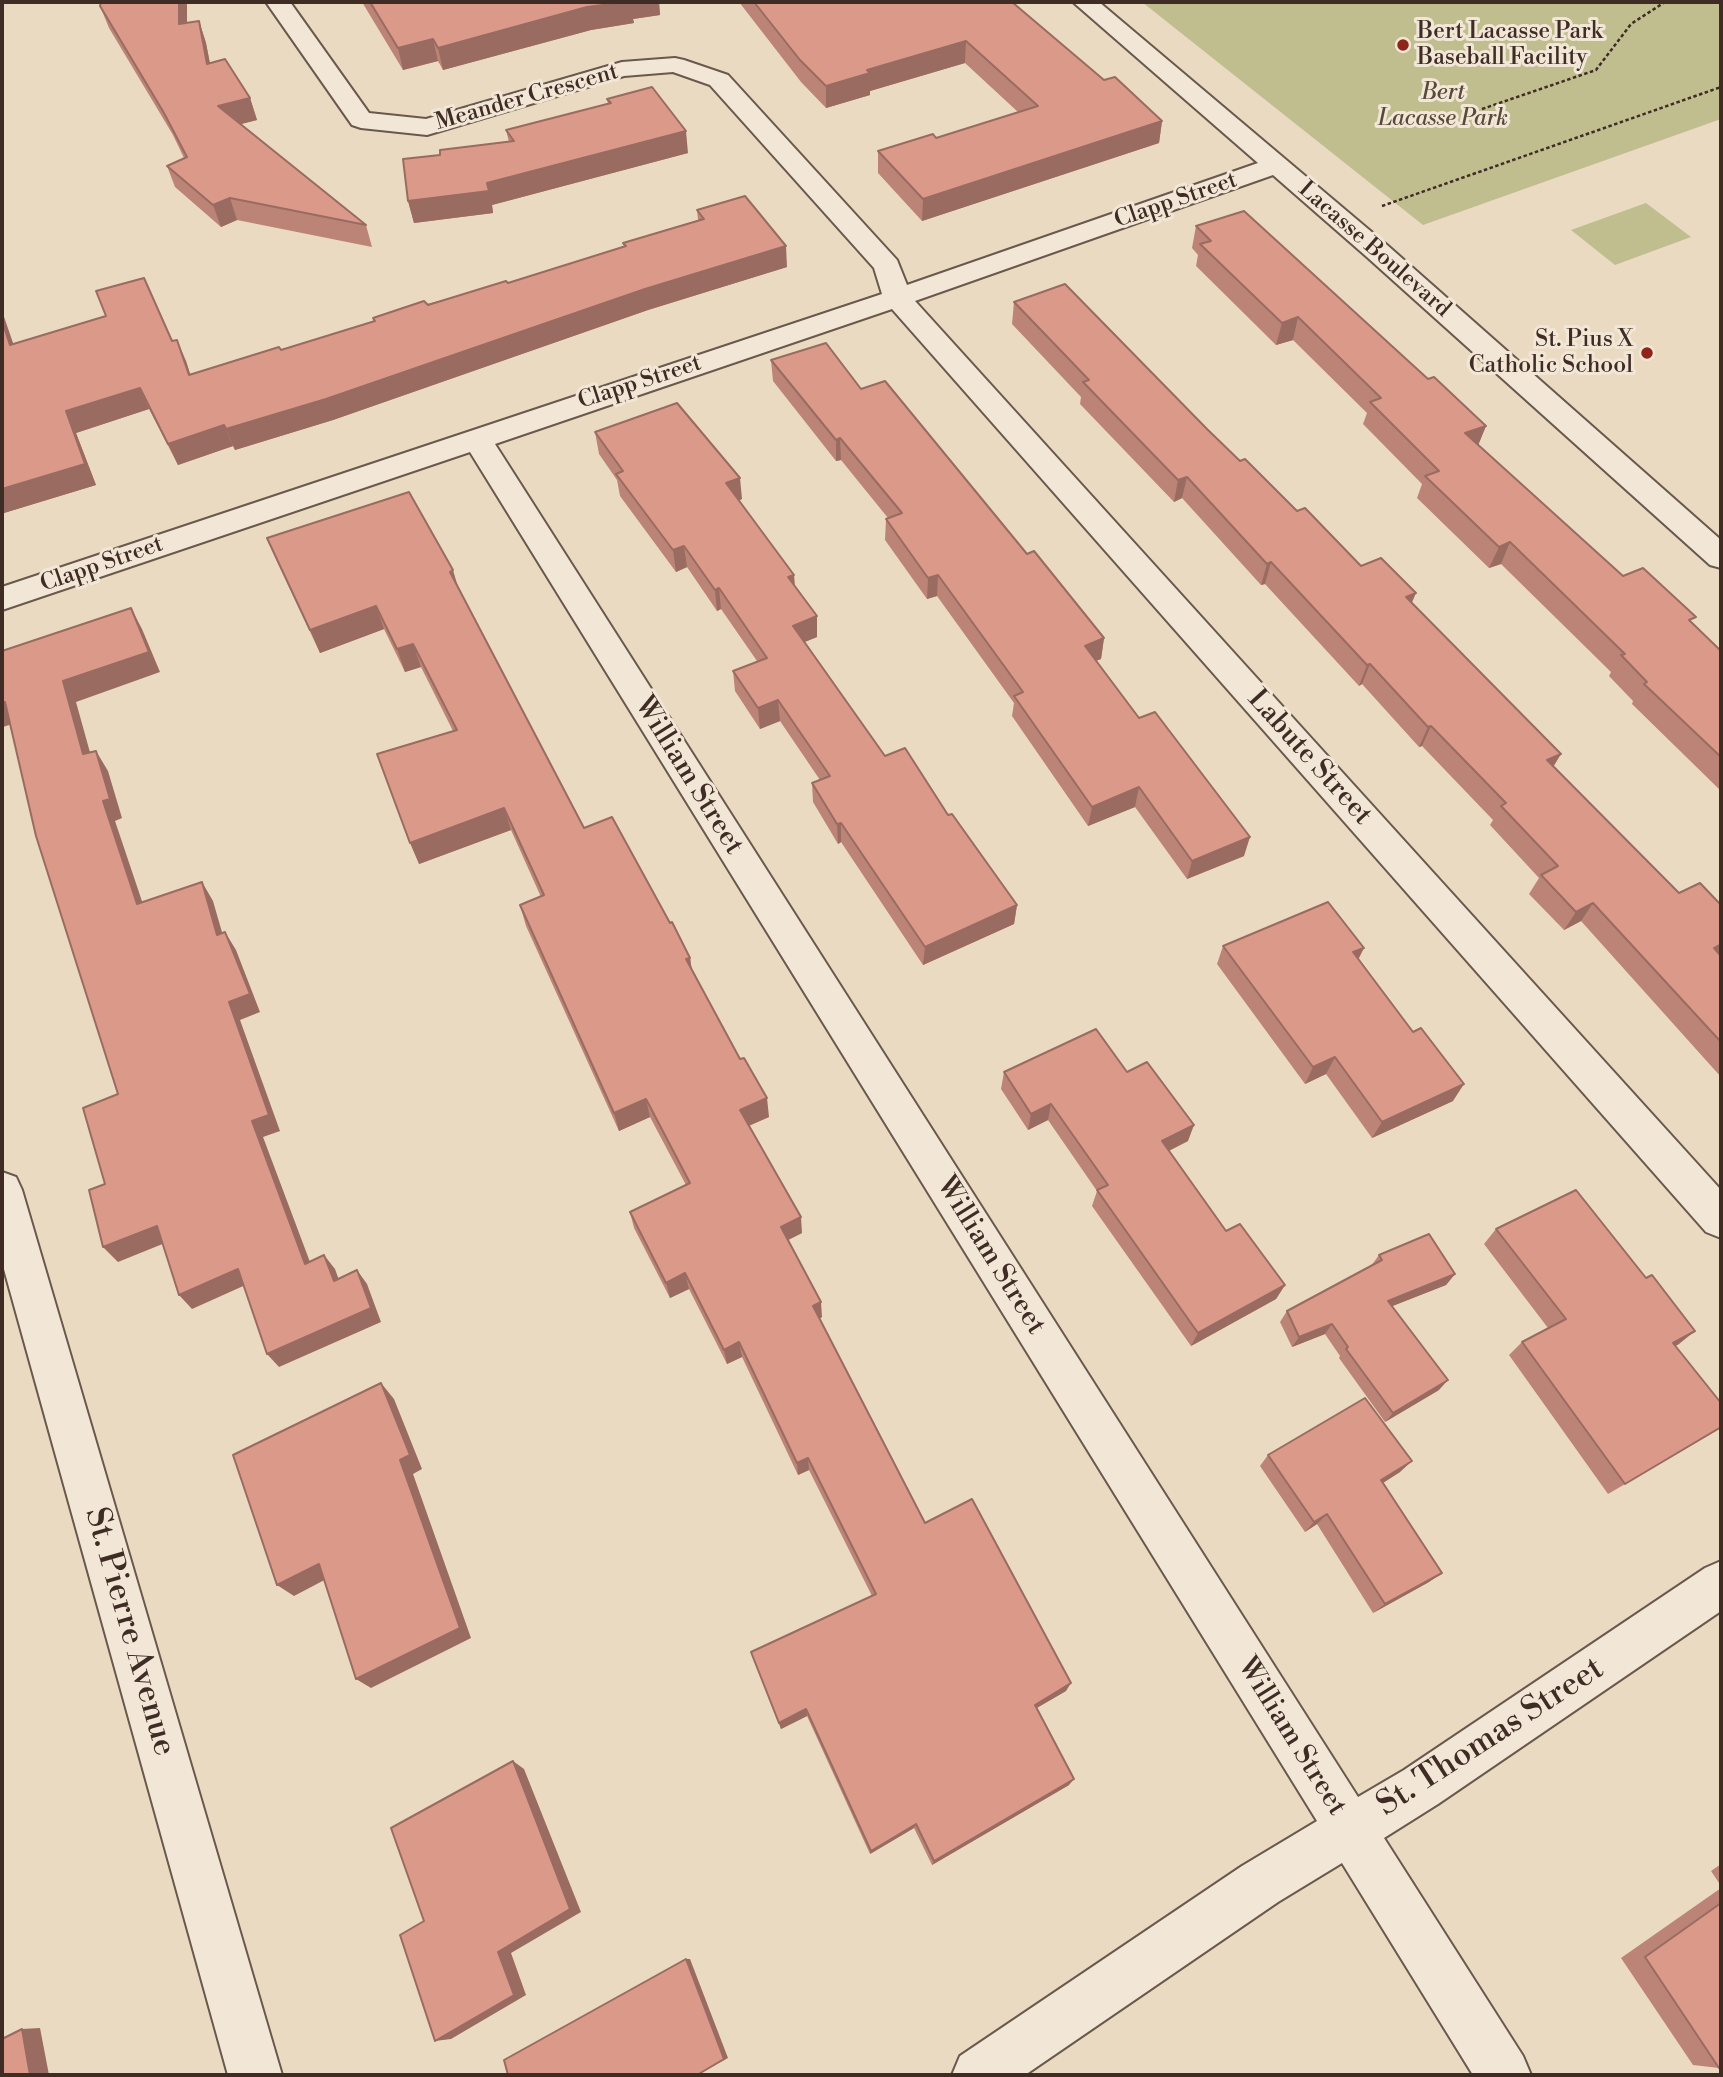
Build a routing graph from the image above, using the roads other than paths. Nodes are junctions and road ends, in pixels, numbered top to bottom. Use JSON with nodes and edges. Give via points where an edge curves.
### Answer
{"nodes":[{"id":1,"x":278,"y":2,"type":"edge"},
{"id":2,"x":1085,"y":2,"type":"edge"},
{"id":3,"x":1276,"y":166,"type":"junction"},
{"id":4,"x":897,"y":298,"type":"junction"},
{"id":5,"x":475,"y":438,"type":"junction"},
{"id":6,"x":1721,"y":557,"type":"edge"},
{"id":7,"x":2,"y":599,"type":"edge"},
{"id":8,"x":2,"y":1190,"type":"edge"},
{"id":9,"x":1721,"y":1219,"type":"edge"},
{"id":10,"x":1721,"y":1584,"type":"edge"},
{"id":11,"x":1350,"y":1830,"type":"junction"},
{"id":12,"x":256,"y":2075,"type":"edge"},
{"id":13,"x":979,"y":2075,"type":"edge"},
{"id":14,"x":1504,"y":2075,"type":"edge"}],
"edges":[{"from":1,"to":4,"type":"street","name":"Meander Crescent","via":[[361,120],[427,127],[622,69],[675,65],[719,80],[887,266]]},
{"from":2,"to":3,"type":"street","name":"Lacasse Boulevard"},
{"from":3,"to":4,"type":"street","name":"Clapp Street"},
{"from":3,"to":6,"type":"street","name":"Lacasse Boulevard"},
{"from":4,"to":5,"type":"street","name":"Clapp Street"},
{"from":4,"to":9,"type":"street","name":"Labute Street"},
{"from":5,"to":7,"type":"street","name":"Clapp Street"},
{"from":5,"to":11,"type":"street","name":"William Street"},
{"from":8,"to":12,"type":"street","name":"St. Pierre Avenue"},
{"from":10,"to":11,"type":"street","name":"St. Thomas Street"},
{"from":11,"to":13,"type":"street","name":"St. Thomas Street","via":[[1260,1884]]},
{"from":11,"to":14,"type":"street","name":"William Street"}]}
